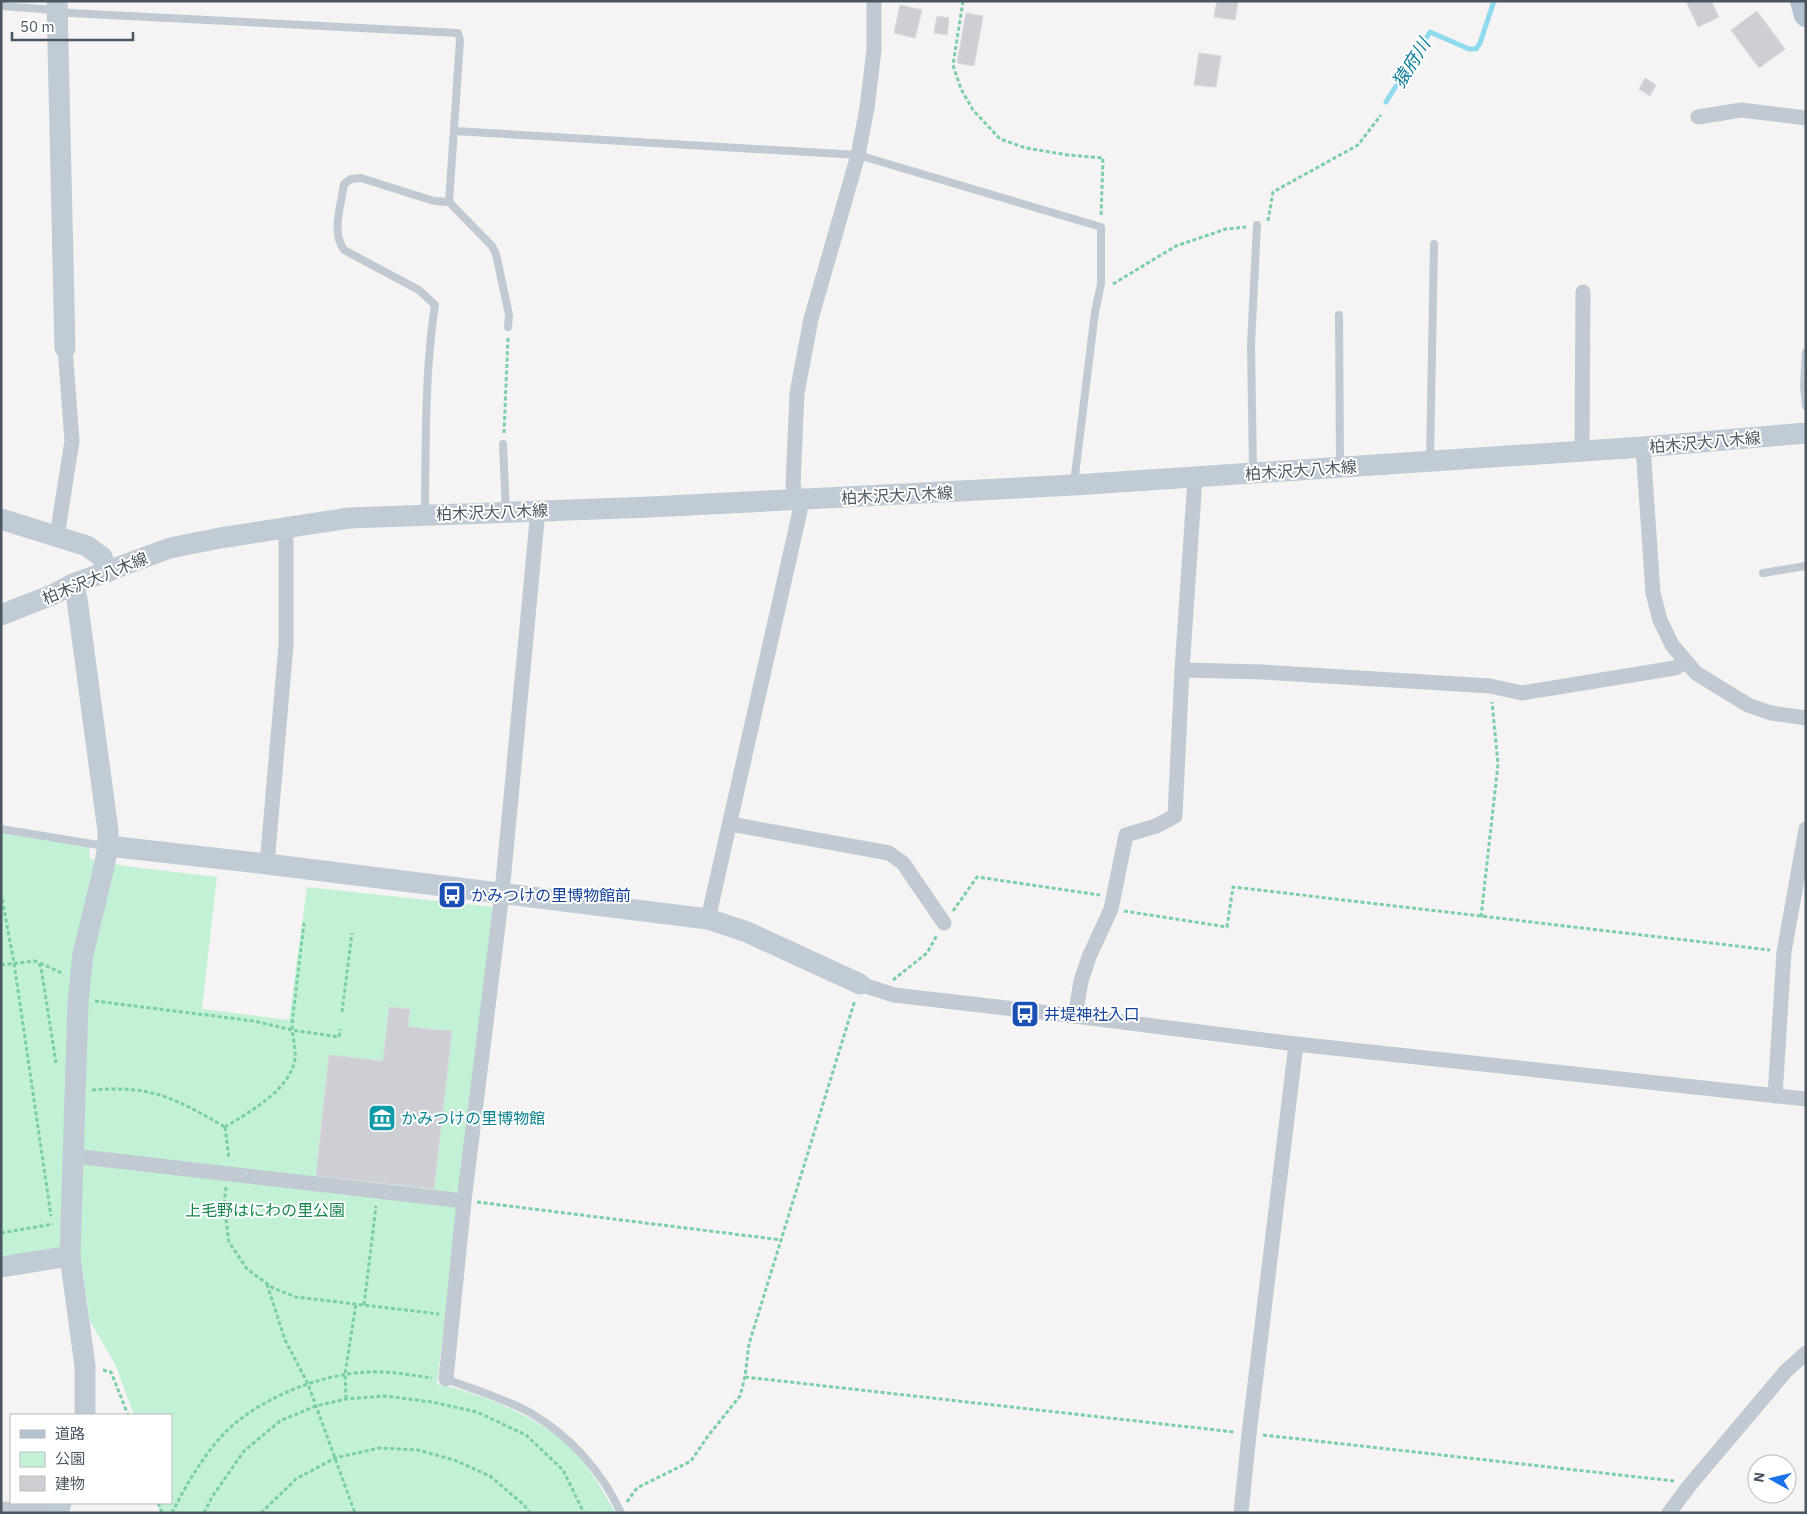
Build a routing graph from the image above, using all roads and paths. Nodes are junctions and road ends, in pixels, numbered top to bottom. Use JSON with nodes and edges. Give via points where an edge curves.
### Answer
{"nodes":[{"id":1,"x":874,"y":1,"type":"edge"},
{"id":2,"x":963,"y":1,"type":"edge"},
{"id":3,"x":1802,"y":1,"type":"edge"},
{"id":4,"x":1,"y":6,"type":"edge"},
{"id":5,"x":57,"y":6,"type":"edge"},
{"id":6,"x":1806,"y":15,"type":"edge"},
{"id":7,"x":1381,"y":114,"type":"dead end"},
{"id":8,"x":1698,"y":117,"type":"dead end"},
{"id":9,"x":1806,"y":118,"type":"edge"},
{"id":10,"x":454,"y":131,"type":"junction"},
{"id":11,"x":858,"y":155,"type":"junction"},
{"id":12,"x":449,"y":202,"type":"junction"},
{"id":13,"x":1257,"y":225,"type":"junction"},
{"id":14,"x":1101,"y":227,"type":"junction"},
{"id":15,"x":1434,"y":244,"type":"dead end"},
{"id":16,"x":1101,"y":284,"type":"junction"},
{"id":17,"x":1583,"y":292,"type":"dead end"},
{"id":18,"x":1339,"y":316,"type":"dead end"},
{"id":19,"x":508,"y":327,"type":"joint"},
{"id":20,"x":64,"y":348,"type":"joint"},
{"id":21,"x":1806,"y":352,"type":"edge"},
{"id":22,"x":1806,"y":406,"type":"edge"},
{"id":23,"x":1806,"y":433,"type":"edge"},
{"id":24,"x":503,"y":444,"type":"joint"},
{"id":25,"x":1643,"y":447,"type":"junction"},
{"id":26,"x":1582,"y":451,"type":"junction"},
{"id":27,"x":1430,"y":462,"type":"junction"},
{"id":28,"x":1340,"y":467,"type":"junction"},
{"id":29,"x":1253,"y":473,"type":"junction"},
{"id":30,"x":1195,"y":478,"type":"junction"},
{"id":31,"x":1074,"y":485,"type":"junction"},
{"id":32,"x":796,"y":500,"type":"junction"},
{"id":33,"x":538,"y":510,"type":"junction"},
{"id":34,"x":506,"y":512,"type":"junction"},
{"id":35,"x":426,"y":514,"type":"junction"},
{"id":36,"x":1,"y":519,"type":"edge"},
{"id":37,"x":286,"y":528,"type":"junction"},
{"id":38,"x":57,"y":536,"type":"junction"},
{"id":39,"x":1806,"y":566,"type":"edge"},
{"id":40,"x":107,"y":572,"type":"junction"},
{"id":41,"x":1763,"y":573,"type":"dead end"},
{"id":42,"x":74,"y":584,"type":"junction"},
{"id":43,"x":1,"y":615,"type":"edge"},
{"id":44,"x":1685,"y":662,"type":"junction"},
{"id":45,"x":1182,"y":670,"type":"junction"},
{"id":46,"x":1490,"y":686,"type":"junction"},
{"id":47,"x":1806,"y":718,"type":"edge"},
{"id":48,"x":730,"y":824,"type":"junction"},
{"id":49,"x":1,"y":829,"type":"edge"},
{"id":50,"x":1806,"y":829,"type":"edge"},
{"id":51,"x":108,"y":846,"type":"junction"},
{"id":52,"x":267,"y":864,"type":"junction"},
{"id":53,"x":1,"y":893,"type":"edge"},
{"id":54,"x":502,"y":893,"type":"junction"},
{"id":55,"x":1112,"y":903,"type":"junction"},
{"id":56,"x":1482,"y":917,"type":"junction"},
{"id":57,"x":708,"y":919,"type":"junction"},
{"id":58,"x":304,"y":923,"type":"dead end"},
{"id":59,"x":944,"y":923,"type":"junction"},
{"id":60,"x":352,"y":933,"type":"dead end"},
{"id":61,"x":1784,"y":952,"type":"junction"},
{"id":62,"x":38,"y":962,"type":"junction"},
{"id":63,"x":14,"y":963,"type":"junction"},
{"id":64,"x":1,"y":965,"type":"edge"},
{"id":65,"x":80,"y":975,"type":"junction"},
{"id":66,"x":869,"y":987,"type":"junction"},
{"id":67,"x":92,"y":1002,"type":"dead end"},
{"id":68,"x":342,"y":1012,"type":"dead end"},
{"id":69,"x":1075,"y":1016,"type":"junction"},
{"id":70,"x":340,"y":1029,"type":"dead end"},
{"id":71,"x":292,"y":1030,"type":"junction"},
{"id":72,"x":1296,"y":1044,"type":"junction"},
{"id":73,"x":57,"y":1065,"type":"dead end"},
{"id":74,"x":88,"y":1090,"type":"dead end"},
{"id":75,"x":1775,"y":1096,"type":"junction"},
{"id":76,"x":1806,"y":1098,"type":"edge"},
{"id":77,"x":225,"y":1127,"type":"junction"},
{"id":78,"x":74,"y":1156,"type":"junction"},
{"id":79,"x":227,"y":1173,"type":"junction"},
{"id":80,"x":376,"y":1190,"type":"junction"},
{"id":81,"x":464,"y":1200,"type":"junction"},
{"id":82,"x":1,"y":1234,"type":"edge"},
{"id":83,"x":782,"y":1240,"type":"junction"},
{"id":84,"x":70,"y":1256,"type":"junction"},
{"id":85,"x":1,"y":1267,"type":"edge"},
{"id":86,"x":267,"y":1283,"type":"junction"},
{"id":87,"x":356,"y":1304,"type":"junction"},
{"id":88,"x":364,"y":1305,"type":"junction"},
{"id":89,"x":452,"y":1315,"type":"junction"},
{"id":90,"x":1806,"y":1353,"type":"edge"},
{"id":91,"x":85,"y":1366,"type":"junction"},
{"id":92,"x":345,"y":1374,"type":"junction"},
{"id":93,"x":746,"y":1377,"type":"junction"},
{"id":94,"x":446,"y":1379,"type":"junction"},
{"id":95,"x":308,"y":1384,"type":"junction"},
{"id":96,"x":346,"y":1399,"type":"junction"},
{"id":97,"x":316,"y":1406,"type":"junction"},
{"id":98,"x":85,"y":1414,"type":"edge"},
{"id":99,"x":128,"y":1414,"type":"edge"},
{"id":100,"x":1249,"y":1434,"type":"junction"},
{"id":101,"x":335,"y":1458,"type":"junction"},
{"id":102,"x":1689,"y":1486,"type":"junction"},
{"id":103,"x":1,"y":1508,"type":"edge"},
{"id":104,"x":58,"y":1512,"type":"edge"},
{"id":105,"x":621,"y":1512,"type":"edge"},
{"id":106,"x":172,"y":1513,"type":"edge"},
{"id":107,"x":204,"y":1513,"type":"edge"},
{"id":108,"x":261,"y":1513,"type":"edge"},
{"id":109,"x":355,"y":1513,"type":"edge"},
{"id":110,"x":530,"y":1513,"type":"edge"},
{"id":111,"x":584,"y":1513,"type":"edge"},
{"id":112,"x":1241,"y":1513,"type":"edge"},
{"id":113,"x":1669,"y":1513,"type":"edge"}],
"edges":[{"from":1,"to":11,"type":"street","via":[[874,50]]},
{"from":2,"to":14,"type":"path","via":[[953,66],[974,110],[1000,139],[1026,148],[1104,158]]},
{"from":3,"to":6,"type":"main road"},
{"from":4,"to":5,"type":"lane"},
{"from":5,"to":10,"type":"lane","via":[[70,13],[458,33]]},
{"from":5,"to":20,"type":"street"},
{"from":7,"to":13,"type":"path","via":[[1358,145],[1274,192],[1267,226]]},
{"from":8,"to":9,"type":"street","via":[[1740,110]]},
{"from":10,"to":11,"type":"lane"},
{"from":10,"to":12,"type":"lane"},
{"from":11,"to":14,"type":"lane"},
{"from":11,"to":32,"type":"street","via":[[804,350],[797,393],[793,485]]},
{"from":12,"to":19,"type":"lane","via":[[496,254],[509,315]]},
{"from":12,"to":35,"type":"lane","via":[[434,201],[361,178],[351,179],[344,184],[336,231],[344,250],[419,290],[434,305],[427,378]]},
{"from":13,"to":16,"type":"path","via":[[1226,229],[1176,246],[1113,284]]},
{"from":13,"to":29,"type":"lane","via":[[1251,344]]},
{"from":14,"to":16,"type":"lane"},
{"from":15,"to":27,"type":"lane"},
{"from":16,"to":31,"type":"lane"},
{"from":17,"to":26,"type":"street"},
{"from":18,"to":28,"type":"lane"},
{"from":19,"to":24,"type":"path"},
{"from":20,"to":38,"type":"street","via":[[72,441]]},
{"from":21,"to":22,"type":"lane"},
{"from":23,"to":25,"type":"street","name":"柏木沢大八木線"},
{"from":24,"to":34,"type":"lane"},
{"from":25,"to":26,"type":"street","name":"柏木沢大八木線"},
{"from":25,"to":44,"type":"street","via":[[1653,593],[1666,635]]},
{"from":26,"to":27,"type":"street","name":"柏木沢大八木線"},
{"from":27,"to":28,"type":"street","name":"柏木沢大八木線"},
{"from":28,"to":29,"type":"street","name":"柏木沢大八木線"},
{"from":29,"to":30,"type":"street","name":"柏木沢大八木線"},
{"from":30,"to":31,"type":"street","name":"柏木沢大八木線"},
{"from":30,"to":45,"type":"street"},
{"from":31,"to":32,"type":"street","name":"柏木沢大八木線"},
{"from":32,"to":33,"type":"street","name":"柏木沢大八木線"},
{"from":32,"to":48,"type":"street","via":[[800,511]]},
{"from":33,"to":34,"type":"street","name":"柏木沢大八木線"},
{"from":33,"to":54,"type":"street"},
{"from":34,"to":35,"type":"street","name":"柏木沢大八木線"},
{"from":35,"to":37,"type":"street","name":"柏木沢大八木線","via":[[349,518]]},
{"from":36,"to":38,"type":"street"},
{"from":37,"to":40,"type":"street","name":"柏木沢大八木線","via":[[170,548]]},
{"from":37,"to":52,"type":"street","via":[[286,645]]},
{"from":38,"to":40,"type":"street","via":[[94,550],[102,557]]},
{"from":39,"to":41,"type":"lane"},
{"from":40,"to":42,"type":"street","name":"柏木沢大八木線"},
{"from":42,"to":43,"type":"street","name":"柏木沢大八木線"},
{"from":42,"to":51,"type":"street"},
{"from":44,"to":46,"type":"street","via":[[1675,668],[1522,692]]},
{"from":44,"to":47,"type":"street","via":[[1709,682],[1757,709]]},
{"from":45,"to":46,"type":"street"},
{"from":45,"to":55,"type":"street","via":[[1175,816],[1126,835]]},
{"from":46,"to":56,"type":"path","via":[[1498,764]]},
{"from":48,"to":57,"type":"street"},
{"from":48,"to":59,"type":"street","via":[[889,852],[902,863]]},
{"from":49,"to":51,"type":"lane"},
{"from":50,"to":61,"type":"street"},
{"from":51,"to":52,"type":"street"},
{"from":51,"to":65,"type":"street"},
{"from":52,"to":54,"type":"street"},
{"from":53,"to":63,"type":"path"},
{"from":54,"to":57,"type":"street"},
{"from":54,"to":81,"type":"street"},
{"from":55,"to":56,"type":"path","via":[[1227,927],[1233,886]]},
{"from":55,"to":59,"type":"path","via":[[977,878]]},
{"from":55,"to":69,"type":"street","via":[[1081,981]]},
{"from":56,"to":61,"type":"path"},
{"from":57,"to":66,"type":"street","via":[[747,932]]},
{"from":58,"to":71,"type":"path"},
{"from":59,"to":66,"type":"path","via":[[927,954]]},
{"from":60,"to":68,"type":"path"},
{"from":61,"to":75,"type":"street"},
{"from":62,"to":63,"type":"path"},
{"from":62,"to":65,"type":"path","via":[[64,974]]},
{"from":62,"to":73,"type":"path"},
{"from":63,"to":64,"type":"path"},
{"from":63,"to":82,"type":"path","via":[[53,1225]]},
{"from":65,"to":78,"type":"street"},
{"from":66,"to":69,"type":"street","via":[[894,995]]},
{"from":66,"to":83,"type":"path"},
{"from":67,"to":71,"type":"path","via":[[226,1017]]},
{"from":69,"to":72,"type":"street"},
{"from":70,"to":71,"type":"path","via":[[339,1037]]},
{"from":71,"to":77,"type":"path","via":[[296,1056],[288,1078],[262,1104]]},
{"from":72,"to":75,"type":"street"},
{"from":72,"to":100,"type":"street"},
{"from":74,"to":77,"type":"path","via":[[116,1088],[150,1092],[175,1099]]},
{"from":75,"to":76,"type":"street"},
{"from":77,"to":79,"type":"path","via":[[230,1162]]},
{"from":78,"to":79,"type":"street"},
{"from":78,"to":84,"type":"street"},
{"from":79,"to":80,"type":"street"},
{"from":79,"to":86,"type":"path","via":[[224,1205],[230,1242],[247,1269]]},
{"from":80,"to":81,"type":"street"},
{"from":80,"to":88,"type":"path"},
{"from":81,"to":83,"type":"path"},
{"from":81,"to":89,"type":"street"},
{"from":83,"to":93,"type":"path","via":[[750,1344]]},
{"from":84,"to":85,"type":"street"},
{"from":84,"to":91,"type":"street"},
{"from":86,"to":87,"type":"path","via":[[296,1297]]},
{"from":86,"to":95,"type":"path","via":[[285,1340]]},
{"from":87,"to":88,"type":"path"},
{"from":87,"to":92,"type":"path"},
{"from":88,"to":89,"type":"path"},
{"from":89,"to":94,"type":"street"},
{"from":90,"to":102,"type":"street","via":[[1786,1371]]},
{"from":91,"to":98,"type":"street"},
{"from":91,"to":99,"type":"path","via":[[111,1372]]},
{"from":92,"to":94,"type":"path","via":[[370,1371]]},
{"from":92,"to":95,"type":"path"},
{"from":92,"to":96,"type":"path"},
{"from":93,"to":100,"type":"path"},
{"from":93,"to":105,"type":"path","via":[[740,1396],[691,1461],[637,1488]]},
{"from":94,"to":105,"type":"lane","via":[[528,1412],[557,1431],[591,1464]]},
{"from":95,"to":97,"type":"path"},
{"from":95,"to":106,"type":"path","via":[[276,1397],[226,1433],[196,1470]]},
{"from":96,"to":97,"type":"path"},
{"from":96,"to":111,"type":"path","via":[[385,1396],[432,1402],[477,1412],[526,1435],[563,1470]]},
{"from":97,"to":101,"type":"path"},
{"from":97,"to":107,"type":"path","via":[[280,1421],[244,1451]]},
{"from":100,"to":102,"type":"path","via":[[1676,1481]]},
{"from":100,"to":112,"type":"street"},
{"from":101,"to":108,"type":"path","via":[[296,1479]]},
{"from":101,"to":109,"type":"path"},
{"from":101,"to":110,"type":"path","via":[[379,1448],[418,1450],[454,1460],[490,1476]]},
{"from":102,"to":113,"type":"street"},
{"from":103,"to":104,"type":"street"}]}
